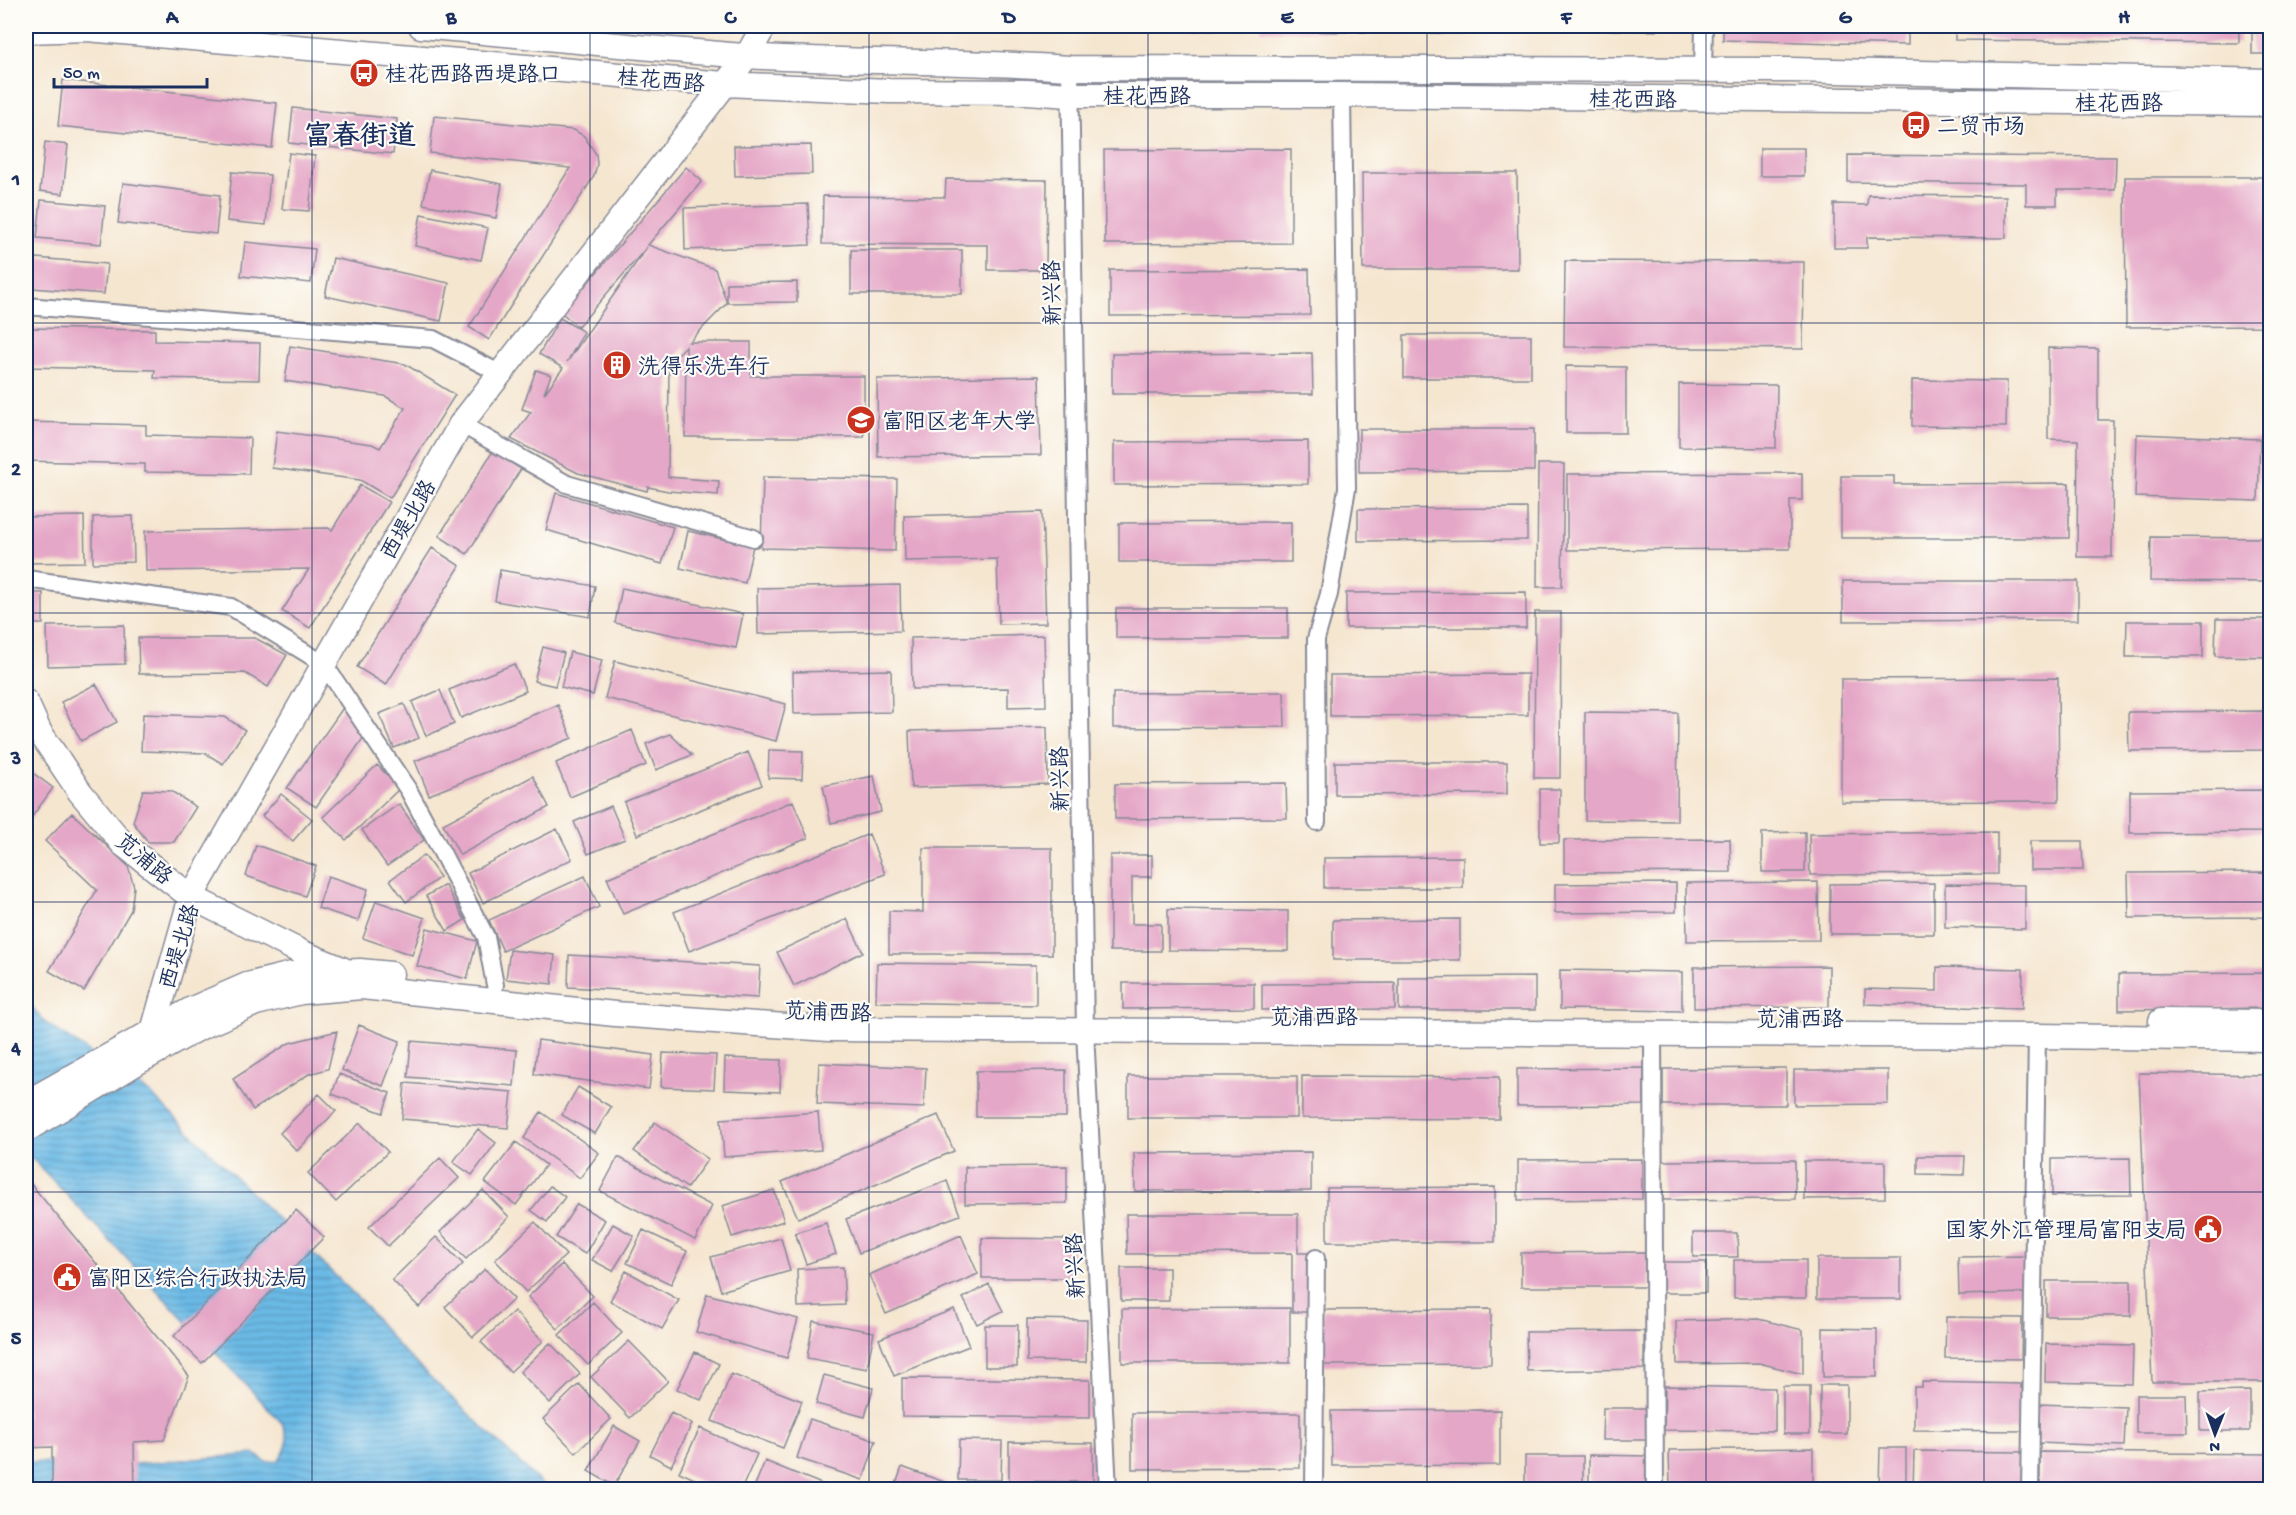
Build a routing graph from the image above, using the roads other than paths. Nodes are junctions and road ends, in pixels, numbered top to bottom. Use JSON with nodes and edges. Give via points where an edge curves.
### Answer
{"nodes":[{"id":1,"x":421,"y":26,"type":"edge"},
{"id":2,"x":765,"y":26,"type":"edge"},
{"id":3,"x":1704,"y":26,"type":"edge"},
{"id":4,"x":26,"y":31,"type":"edge"},
{"id":5,"x":747,"y":56,"type":"junction"},
{"id":6,"x":1070,"y":68,"type":"junction"},
{"id":7,"x":1703,"y":70,"type":"junction"},
{"id":8,"x":2271,"y":81,"type":"edge"},
{"id":9,"x":724,"y":84,"type":"junction"},
{"id":10,"x":1070,"y":95,"type":"junction"},
{"id":11,"x":1342,"y":95,"type":"junction"},
{"id":12,"x":2271,"y":104,"type":"edge"},
{"id":13,"x":26,"y":306,"type":"edge"},
{"id":14,"x":501,"y":374,"type":"junction"},
{"id":15,"x":461,"y":424,"type":"junction"},
{"id":16,"x":754,"y":538,"type":"dead end"},
{"id":17,"x":26,"y":579,"type":"edge"},
{"id":18,"x":324,"y":664,"type":"junction"},
{"id":19,"x":26,"y":702,"type":"edge"},
{"id":20,"x":1317,"y":822,"type":"dead end"},
{"id":21,"x":191,"y":897,"type":"junction"},
{"id":22,"x":357,"y":976,"type":"junction"},
{"id":23,"x":495,"y":985,"type":"junction"},
{"id":24,"x":2271,"y":1022,"type":"edge"},
{"id":25,"x":1085,"y":1023,"type":"junction"},
{"id":26,"x":153,"y":1031,"type":"junction"},
{"id":27,"x":1653,"y":1033,"type":"junction"},
{"id":28,"x":2037,"y":1036,"type":"junction"},
{"id":29,"x":2271,"y":1039,"type":"edge"},
{"id":30,"x":130,"y":1054,"type":"junction"},
{"id":31,"x":26,"y":1103,"type":"edge"},
{"id":32,"x":26,"y":1130,"type":"edge"},
{"id":33,"x":1316,"y":1258,"type":"dead end"},
{"id":34,"x":1108,"y":1490,"type":"edge"},
{"id":35,"x":1314,"y":1490,"type":"edge"},
{"id":36,"x":1655,"y":1490,"type":"edge"},
{"id":37,"x":2030,"y":1490,"type":"edge"}],
"edges":[{"from":1,"to":5,"type":"street","name":"桂花西路"},
{"from":2,"to":5,"type":"street","name":"西堤北路"},
{"from":3,"to":7,"type":"street"},
{"from":4,"to":9,"type":"street","name":"桂花西路","via":[[87,29]]},
{"from":5,"to":6,"type":"street","name":"桂花西路"},
{"from":5,"to":9,"type":"street","name":"西堤北路"},
{"from":6,"to":7,"type":"street","name":"桂花西路"},
{"from":6,"to":10,"type":"street","name":"新兴路"},
{"from":7,"to":8,"type":"street","name":"桂花西路"},
{"from":9,"to":10,"type":"street","name":"桂花西路"},
{"from":9,"to":14,"type":"street","name":"西堤北路"},
{"from":10,"to":11,"type":"street","name":"桂花西路"},
{"from":10,"to":25,"type":"street","name":"新兴路"},
{"from":11,"to":12,"type":"street","name":"桂花西路"},
{"from":11,"to":20,"type":"street","via":[[1347,489],[1329,594],[1316,639]]},
{"from":13,"to":14,"type":"street","via":[[434,339]]},
{"from":14,"to":15,"type":"street","name":"西堤北路"},
{"from":15,"to":16,"type":"street","via":[[567,484]]},
{"from":15,"to":18,"type":"street","name":"西堤北路"},
{"from":17,"to":18,"type":"street","via":[[231,607]]},
{"from":18,"to":21,"type":"street","name":"西堤北路"},
{"from":18,"to":23,"type":"street","via":[[409,791],[439,847],[486,937]]},
{"from":19,"to":21,"type":"street","name":"苋浦路","via":[[39,731],[80,792],[123,844]]},
{"from":21,"to":22,"type":"street","name":"苋浦路"},
{"from":21,"to":26,"type":"street","name":"西堤北路"},
{"from":22,"to":23,"type":"street","name":"苋浦西路"},
{"from":22,"to":25,"type":"street","name":"苋浦西路","via":[[615,1014],[829,1029]]},
{"from":22,"to":26,"type":"street","name":"西堤北路","via":[[292,974],[247,985]]},
{"from":22,"to":30,"type":"street","name":"西堤北路","via":[[256,1003]]},
{"from":23,"to":25,"type":"street","name":"苋浦西路","via":[[827,1012]]},
{"from":24,"to":25,"type":"street","name":"苋浦西路","via":[[1678,1017]]},
{"from":25,"to":27,"type":"street","name":"苋浦西路"},
{"from":25,"to":34,"type":"street","name":"新兴路"},
{"from":26,"to":30,"type":"street","name":"西堤北路"},
{"from":27,"to":28,"type":"street","name":"苋浦西路"},
{"from":27,"to":36,"type":"street"},
{"from":28,"to":29,"type":"street","name":"苋浦西路"},
{"from":28,"to":37,"type":"street"},
{"from":30,"to":31,"type":"street","name":"西堤北路"},
{"from":30,"to":32,"type":"street","name":"西堤北路"},
{"from":33,"to":35,"type":"street"}]}
